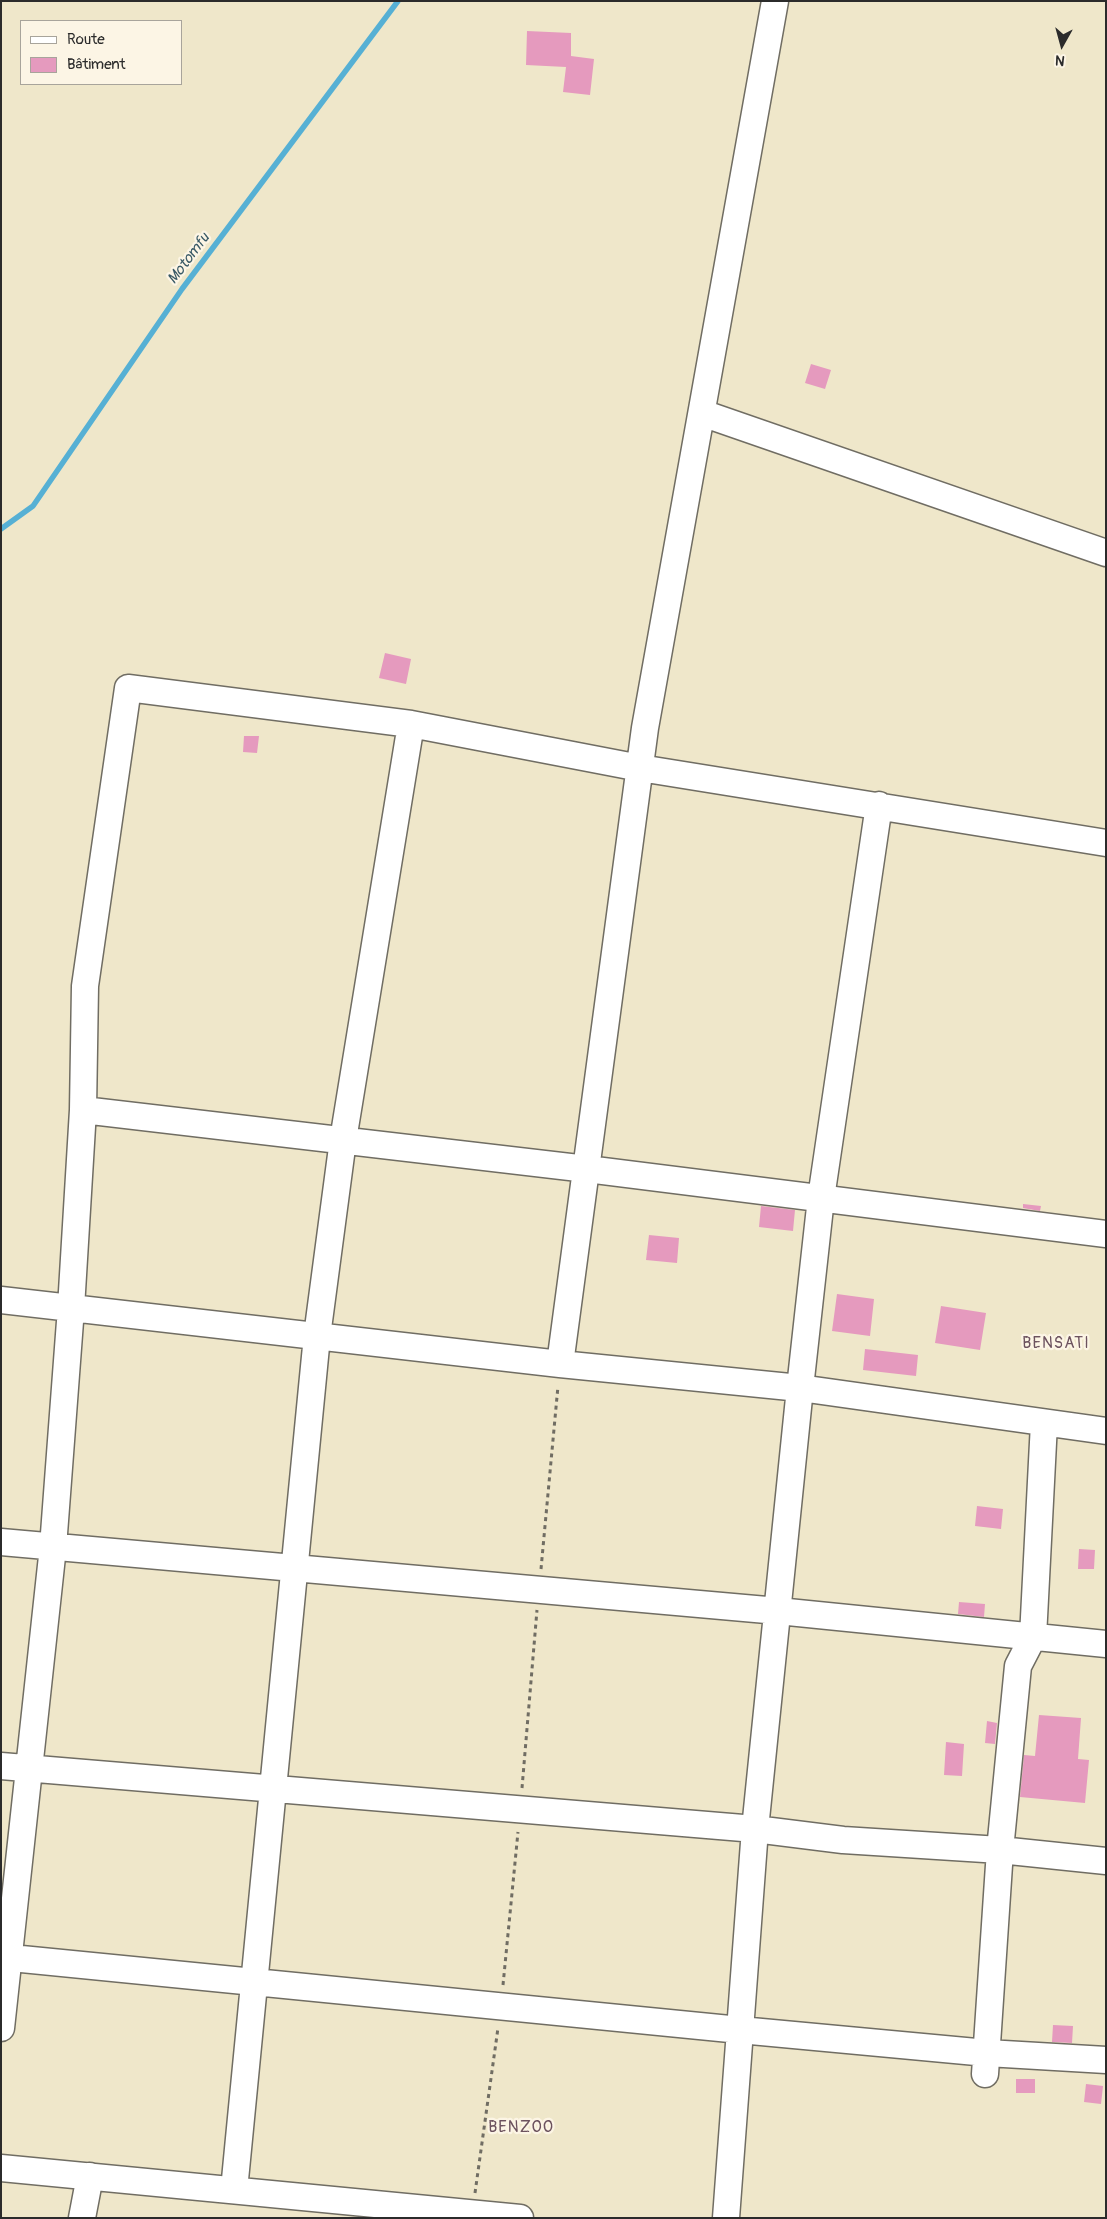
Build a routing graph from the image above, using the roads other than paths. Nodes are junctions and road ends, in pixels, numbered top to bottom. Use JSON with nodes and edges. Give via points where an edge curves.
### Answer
{"nodes":[{"id":1,"x":775,"y":1,"type":"edge"},
{"id":2,"x":702,"y":413,"type":"junction"},
{"id":3,"x":1106,"y":553,"type":"edge"},
{"id":4,"x":411,"y":724,"type":"junction"},
{"id":5,"x":640,"y":768,"type":"junction"},
{"id":6,"x":879,"y":805,"type":"junction"},
{"id":7,"x":1106,"y":843,"type":"edge"},
{"id":8,"x":83,"y":1110,"type":"junction"},
{"id":9,"x":343,"y":1140,"type":"junction"},
{"id":10,"x":587,"y":1169,"type":"junction"},
{"id":11,"x":821,"y":1198,"type":"junction"},
{"id":12,"x":1106,"y":1234,"type":"edge"},
{"id":13,"x":1,"y":1300,"type":"edge"},
{"id":14,"x":71,"y":1308,"type":"junction"},
{"id":15,"x":316,"y":1336,"type":"junction"},
{"id":16,"x":560,"y":1364,"type":"junction"},
{"id":17,"x":800,"y":1388,"type":"junction"},
{"id":18,"x":1044,"y":1423,"type":"junction"},
{"id":19,"x":1106,"y":1431,"type":"edge"},
{"id":20,"x":1,"y":1542,"type":"edge"},
{"id":21,"x":52,"y":1547,"type":"junction"},
{"id":22,"x":296,"y":1568,"type":"junction"},
{"id":23,"x":778,"y":1611,"type":"junction"},
{"id":24,"x":1033,"y":1637,"type":"junction"},
{"id":25,"x":1106,"y":1644,"type":"edge"},
{"id":26,"x":1,"y":1766,"type":"edge"},
{"id":27,"x":28,"y":1768,"type":"junction"},
{"id":28,"x":272,"y":1788,"type":"junction"},
{"id":29,"x":755,"y":1829,"type":"junction"},
{"id":30,"x":1000,"y":1850,"type":"junction"},
{"id":31,"x":1106,"y":1861,"type":"edge"},
{"id":32,"x":5,"y":1957,"type":"edge"},
{"id":33,"x":252,"y":1981,"type":"junction"},
{"id":34,"x":1,"y":2028,"type":"edge"},
{"id":35,"x":740,"y":2030,"type":"junction"},
{"id":36,"x":1106,"y":2060,"type":"edge"},
{"id":37,"x":986,"y":2063,"type":"junction"},
{"id":38,"x":1,"y":2168,"type":"edge"},
{"id":39,"x":90,"y":2176,"type":"junction"},
{"id":40,"x":234,"y":2190,"type":"junction"},
{"id":41,"x":436,"y":2214,"type":"edge"},
{"id":42,"x":82,"y":2218,"type":"edge"},
{"id":43,"x":520,"y":2218,"type":"edge"},
{"id":44,"x":726,"y":2218,"type":"edge"}],
"edges":[{"from":1,"to":2,"type":"street"},
{"from":2,"to":3,"type":"street"},
{"from":2,"to":5,"type":"street"},
{"from":4,"to":5,"type":"street"},
{"from":4,"to":8,"type":"street","via":[[128,688],[85,986]]},
{"from":4,"to":9,"type":"street"},
{"from":5,"to":6,"type":"street"},
{"from":5,"to":10,"type":"street"},
{"from":6,"to":7,"type":"street"},
{"from":6,"to":11,"type":"street"},
{"from":8,"to":9,"type":"street"},
{"from":8,"to":14,"type":"street"},
{"from":9,"to":10,"type":"street"},
{"from":9,"to":15,"type":"street"},
{"from":10,"to":11,"type":"street"},
{"from":10,"to":16,"type":"street"},
{"from":11,"to":12,"type":"street"},
{"from":11,"to":17,"type":"street"},
{"from":13,"to":14,"type":"street"},
{"from":14,"to":15,"type":"street"},
{"from":14,"to":21,"type":"street"},
{"from":15,"to":16,"type":"street"},
{"from":15,"to":22,"type":"street"},
{"from":16,"to":17,"type":"street"},
{"from":17,"to":18,"type":"street"},
{"from":17,"to":23,"type":"street"},
{"from":18,"to":19,"type":"street"},
{"from":18,"to":24,"type":"street"},
{"from":20,"to":21,"type":"street"},
{"from":21,"to":22,"type":"street"},
{"from":21,"to":27,"type":"street"},
{"from":22,"to":23,"type":"street"},
{"from":22,"to":28,"type":"street"},
{"from":23,"to":24,"type":"street"},
{"from":23,"to":29,"type":"street"},
{"from":24,"to":25,"type":"street"},
{"from":24,"to":30,"type":"street","via":[[1018,1666]]},
{"from":26,"to":27,"type":"street"},
{"from":27,"to":28,"type":"street"},
{"from":27,"to":32,"type":"street"},
{"from":28,"to":29,"type":"street"},
{"from":28,"to":33,"type":"street"},
{"from":29,"to":30,"type":"street","via":[[843,1840]]},
{"from":29,"to":35,"type":"street"},
{"from":30,"to":31,"type":"street"},
{"from":30,"to":37,"type":"street"},
{"from":32,"to":33,"type":"street"},
{"from":32,"to":34,"type":"street"},
{"from":33,"to":35,"type":"street"},
{"from":33,"to":40,"type":"street"},
{"from":35,"to":37,"type":"street"},
{"from":35,"to":44,"type":"street"},
{"from":36,"to":37,"type":"street"},
{"from":38,"to":39,"type":"street"},
{"from":39,"to":40,"type":"street"},
{"from":39,"to":42,"type":"street"},
{"from":40,"to":41,"type":"street"},
{"from":41,"to":43,"type":"street"}]}
